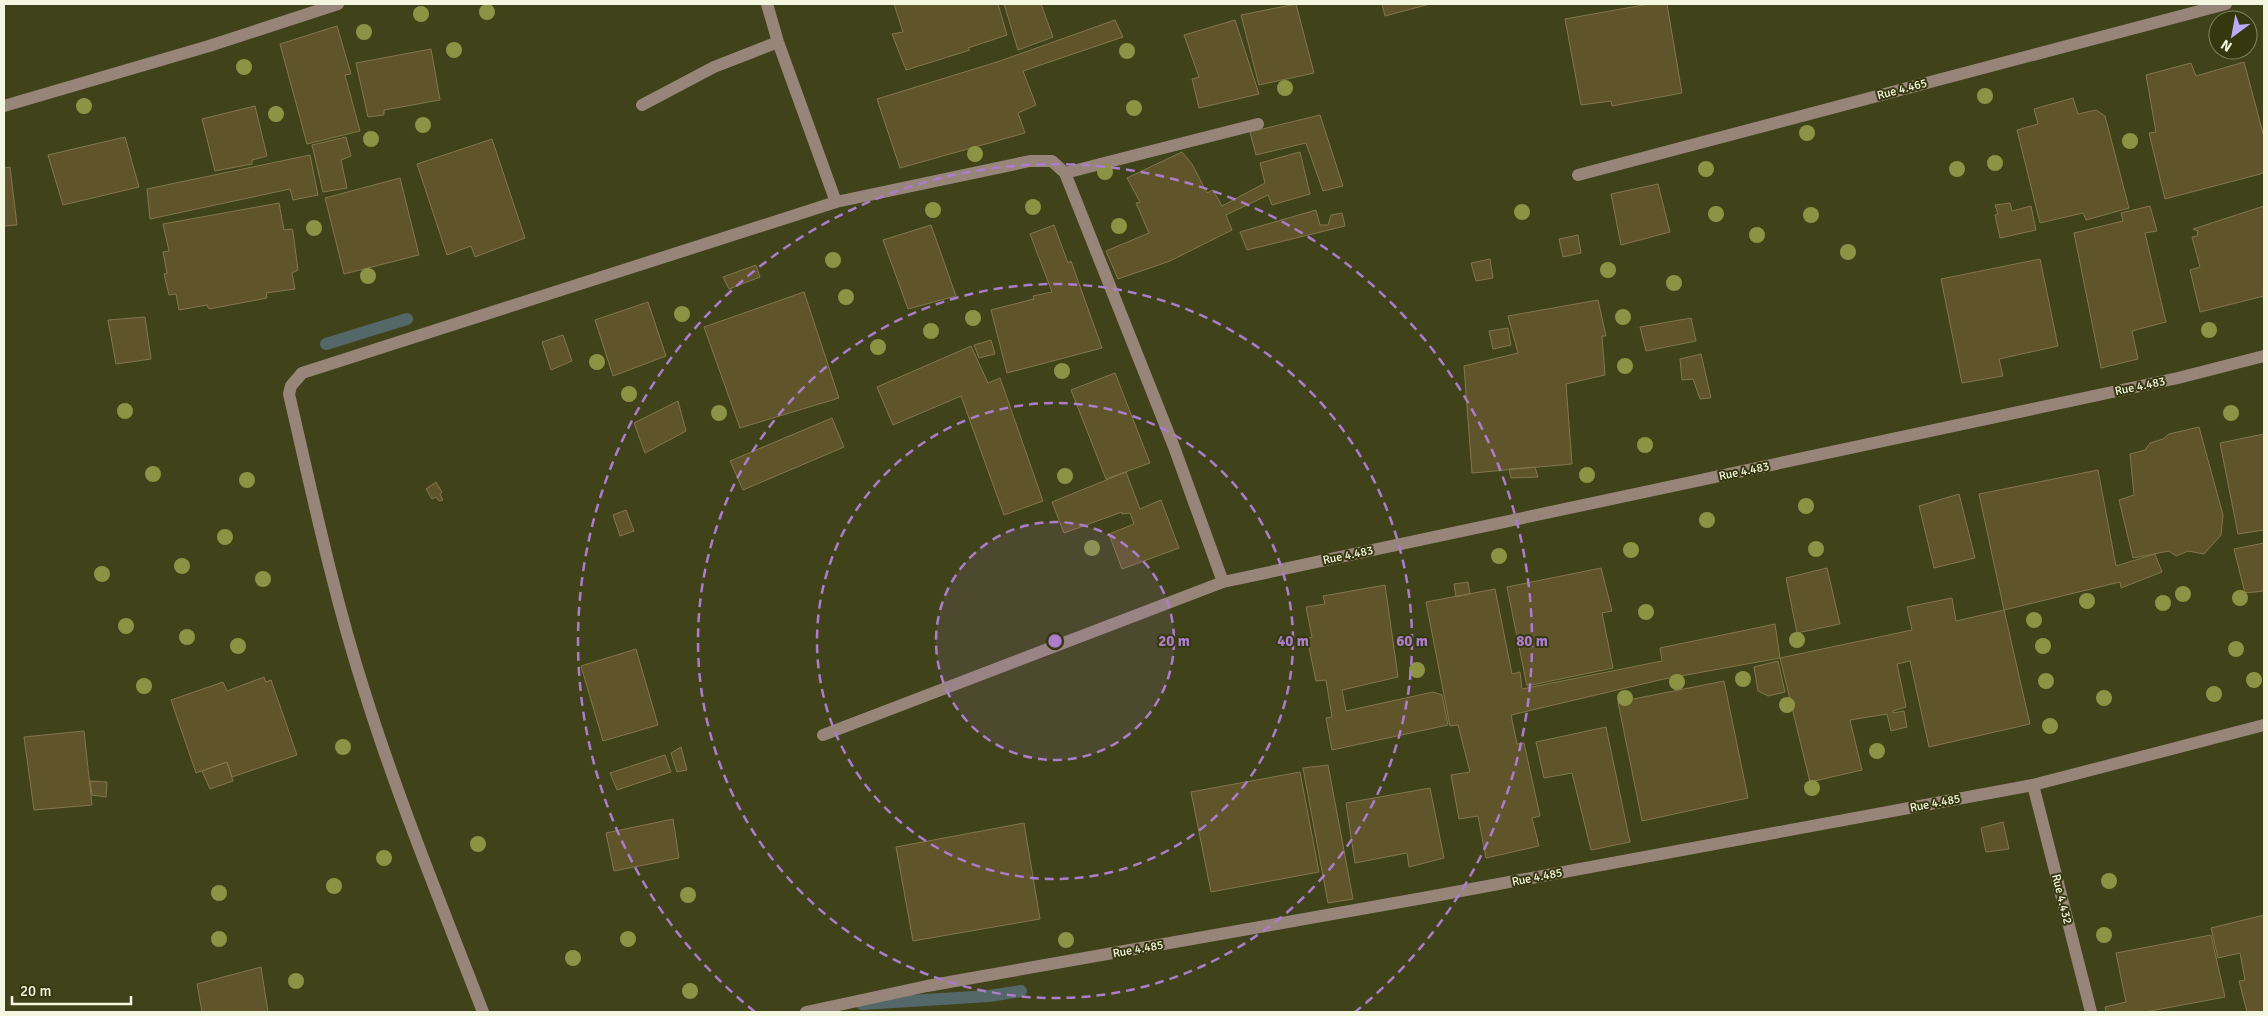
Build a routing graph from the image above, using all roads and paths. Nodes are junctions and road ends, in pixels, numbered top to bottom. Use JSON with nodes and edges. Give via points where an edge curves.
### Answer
{"nodes":[{"id":1,"x":338,"y":4,"type":"edge"},
{"id":2,"x":767,"y":4,"type":"edge"},
{"id":3,"x":2226,"y":4,"type":"edge"},
{"id":4,"x":778,"y":42,"type":"junction"},
{"id":5,"x":642,"y":105,"type":"dead end"},
{"id":6,"x":4,"y":106,"type":"edge"},
{"id":7,"x":1258,"y":124,"type":"dead end"},
{"id":8,"x":1065,"y":172,"type":"junction"},
{"id":9,"x":1578,"y":175,"type":"dead end"},
{"id":10,"x":836,"y":202,"type":"junction"},
{"id":11,"x":2264,"y":356,"type":"edge"},
{"id":12,"x":1223,"y":582,"type":"junction"},
{"id":13,"x":2264,"y":725,"type":"edge"},
{"id":14,"x":823,"y":735,"type":"dead end"},
{"id":15,"x":2033,"y":785,"type":"junction"},
{"id":16,"x":483,"y":1012,"type":"edge"},
{"id":17,"x":806,"y":1012,"type":"edge"},
{"id":18,"x":2091,"y":1012,"type":"edge"}],
"edges":[{"from":1,"to":6,"type":"street"},
{"from":2,"to":4,"type":"street"},
{"from":3,"to":9,"type":"street","name":"Rue 4.465"},
{"from":4,"to":5,"type":"street","via":[[714,67]]},
{"from":4,"to":10,"type":"street"},
{"from":7,"to":8,"type":"street"},
{"from":8,"to":10,"type":"street","via":[[1052,161],[1030,161]]},
{"from":8,"to":12,"type":"street","via":[[1174,447]]},
{"from":10,"to":16,"type":"street","via":[[302,373],[291,386],[290,394],[332,581],[364,691]]},
{"from":11,"to":12,"type":"street","name":"Rue 4.483","via":[[2168,380]]},
{"from":12,"to":14,"type":"street","name":"Rue 4.483"},
{"from":13,"to":15,"type":"street","name":"Rue 4.485"},
{"from":15,"to":17,"type":"street","name":"Rue 4.485","via":[[927,986]]},
{"from":15,"to":18,"type":"street","name":"Rue 4.432"}]}
